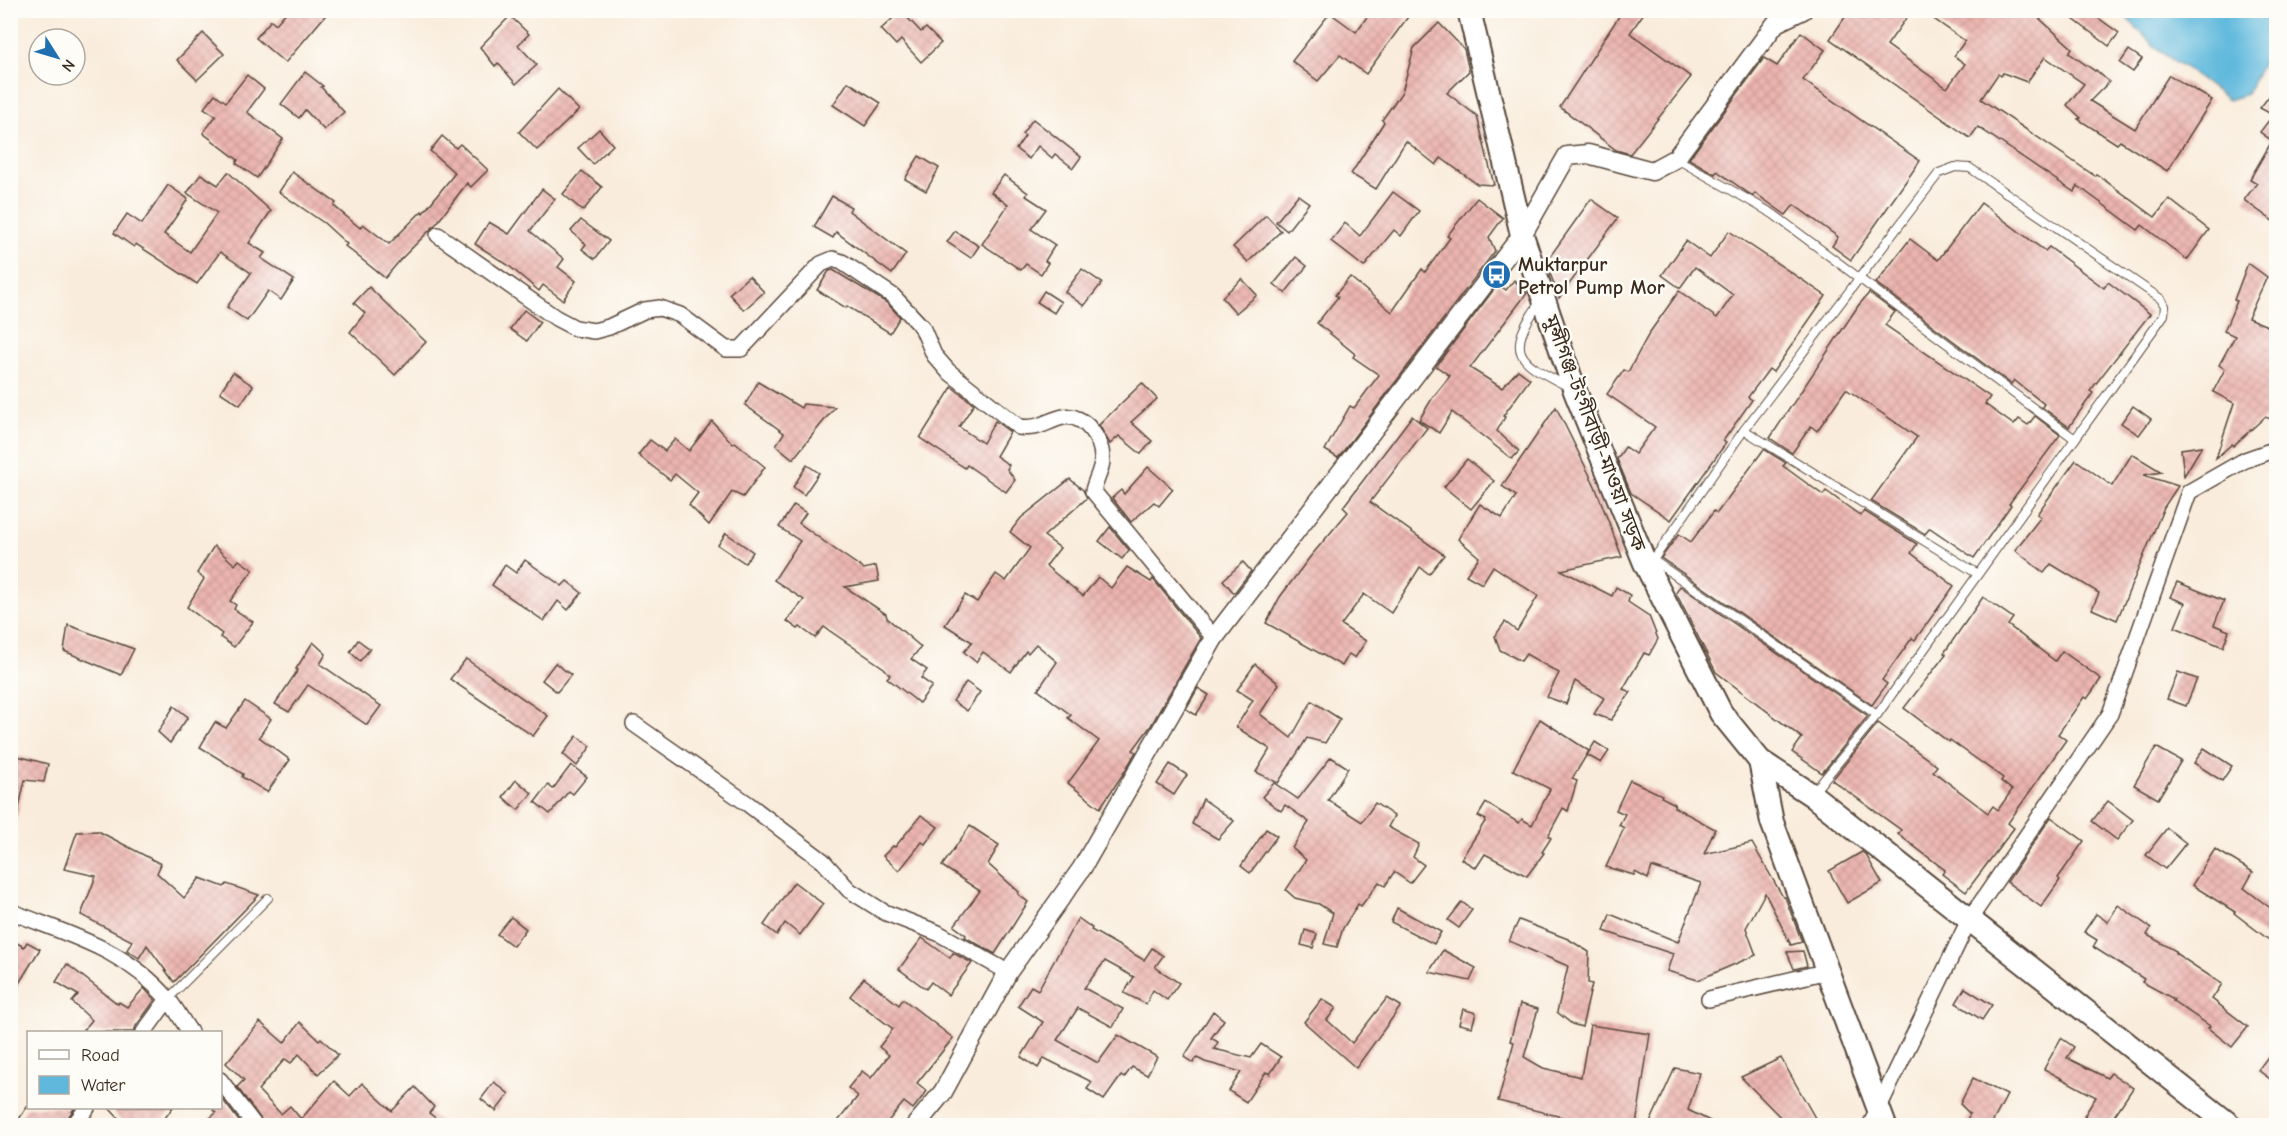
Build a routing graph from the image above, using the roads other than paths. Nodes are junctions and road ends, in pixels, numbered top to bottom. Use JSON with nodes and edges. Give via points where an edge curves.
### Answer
{"nodes":[{"id":1,"x":1469,"y":10,"type":"edge"},
{"id":2,"x":1803,"y":10,"type":"edge"},
{"id":3,"x":1676,"y":158,"type":"junction"},
{"id":4,"x":438,"y":235,"type":"dead end"},
{"id":5,"x":1522,"y":235,"type":"junction"},
{"id":6,"x":1859,"y":278,"type":"junction"},
{"id":7,"x":1543,"y":297,"type":"junction"},
{"id":8,"x":1575,"y":391,"type":"junction"},
{"id":9,"x":1744,"y":430,"type":"junction"},
{"id":10,"x":2075,"y":439,"type":"junction"},
{"id":11,"x":2277,"y":449,"type":"edge"},
{"id":12,"x":1649,"y":562,"type":"junction"},
{"id":13,"x":1978,"y":574,"type":"junction"},
{"id":14,"x":1214,"y":638,"type":"junction"},
{"id":15,"x":1877,"y":715,"type":"junction"},
{"id":16,"x":634,"y":724,"type":"dead end"},
{"id":17,"x":1760,"y":761,"type":"junction"},
{"id":18,"x":1812,"y":795,"type":"junction"},
{"id":19,"x":268,"y":898,"type":"dead end"},
{"id":20,"x":10,"y":911,"type":"edge"},
{"id":21,"x":1968,"y":920,"type":"junction"},
{"id":22,"x":1828,"y":971,"type":"junction"},
{"id":23,"x":1008,"y":972,"type":"junction"},
{"id":24,"x":168,"y":999,"type":"junction"},
{"id":25,"x":1708,"y":999,"type":"dead end"},
{"id":26,"x":145,"y":1031,"type":"edge"},
{"id":27,"x":189,"y":1031,"type":"edge"},
{"id":28,"x":222,"y":1083,"type":"edge"},
{"id":29,"x":85,"y":1109,"type":"edge"},
{"id":30,"x":1878,"y":1120,"type":"edge"},
{"id":31,"x":73,"y":1125,"type":"edge"},
{"id":32,"x":255,"y":1125,"type":"edge"},
{"id":33,"x":915,"y":1125,"type":"edge"},
{"id":34,"x":2230,"y":1125,"type":"edge"}],
"edges":[{"from":1,"to":5,"type":"main road","name":"মুন্সীগঞ্জ-টংগীবাড়ী-মাওয়া সড়ক"},
{"from":2,"to":3,"type":"street","via":[[1776,23]]},
{"from":3,"to":5,"type":"street","via":[[1652,171],[1588,154],[1567,156]]},
{"from":3,"to":6,"type":"lane","via":[[1773,214]]},
{"from":4,"to":14,"type":"street","via":[[576,328],[594,331],[645,310],[660,308],[680,315],[726,349],[741,349],[821,264],[842,262],[893,296],[922,327],[934,355],[948,371],[1019,427],[1032,429],[1064,417],[1085,422],[1100,446],[1102,460],[1093,491]]},
{"from":5,"to":7,"type":"main road","name":"মুন্সীগঞ্জ-টংগীবাড়ী-মাওয়া সড়ক"},
{"from":5,"to":14,"type":"street"},
{"from":6,"to":9,"type":"lane"},
{"from":6,"to":10,"type":"lane"},
{"from":6,"to":10,"type":"lane","via":[[1939,173],[1955,167],[1970,168],[2161,299],[2164,315]]},
{"from":7,"to":8,"type":"main road","name":"মুন্সীগঞ্জ-টংগীবাড়ী-মাওয়া সড়ক"},
{"from":7,"to":8,"type":"lane","via":[[1524,324],[1518,346],[1535,369]]},
{"from":8,"to":12,"type":"main road","name":"মুন্সীগঞ্জ-টংগীবাড়ী-মাওয়া সড়ক"},
{"from":9,"to":12,"type":"lane"},
{"from":9,"to":13,"type":"lane"},
{"from":10,"to":13,"type":"lane"},
{"from":11,"to":21,"type":"street","via":[[2245,460],[2189,492],[2110,714]]},
{"from":12,"to":15,"type":"lane"},
{"from":12,"to":17,"type":"main road","name":"মুন্সীগঞ্জ-টংগীবাড়ী-মাওয়া সড়ক","via":[[1721,712]]},
{"from":13,"to":15,"type":"lane"},
{"from":14,"to":23,"type":"street","via":[[1082,868]]},
{"from":15,"to":18,"type":"lane"},
{"from":16,"to":23,"type":"street","via":[[823,861],[849,890],[884,912],[938,933]]},
{"from":17,"to":18,"type":"main road"},
{"from":17,"to":22,"type":"main road","via":[[1772,822]]},
{"from":18,"to":21,"type":"main road"},
{"from":19,"to":24,"type":"lane"},
{"from":20,"to":24,"type":"street","via":[[93,942],[141,972]]},
{"from":21,"to":30,"type":"street"},
{"from":21,"to":34,"type":"main road"},
{"from":22,"to":25,"type":"street"},
{"from":22,"to":30,"type":"main road"},
{"from":23,"to":33,"type":"street","via":[[943,1092]]},
{"from":24,"to":26,"type":"street"},
{"from":24,"to":27,"type":"street"},
{"from":28,"to":32,"type":"street"},
{"from":29,"to":31,"type":"street"}]}
